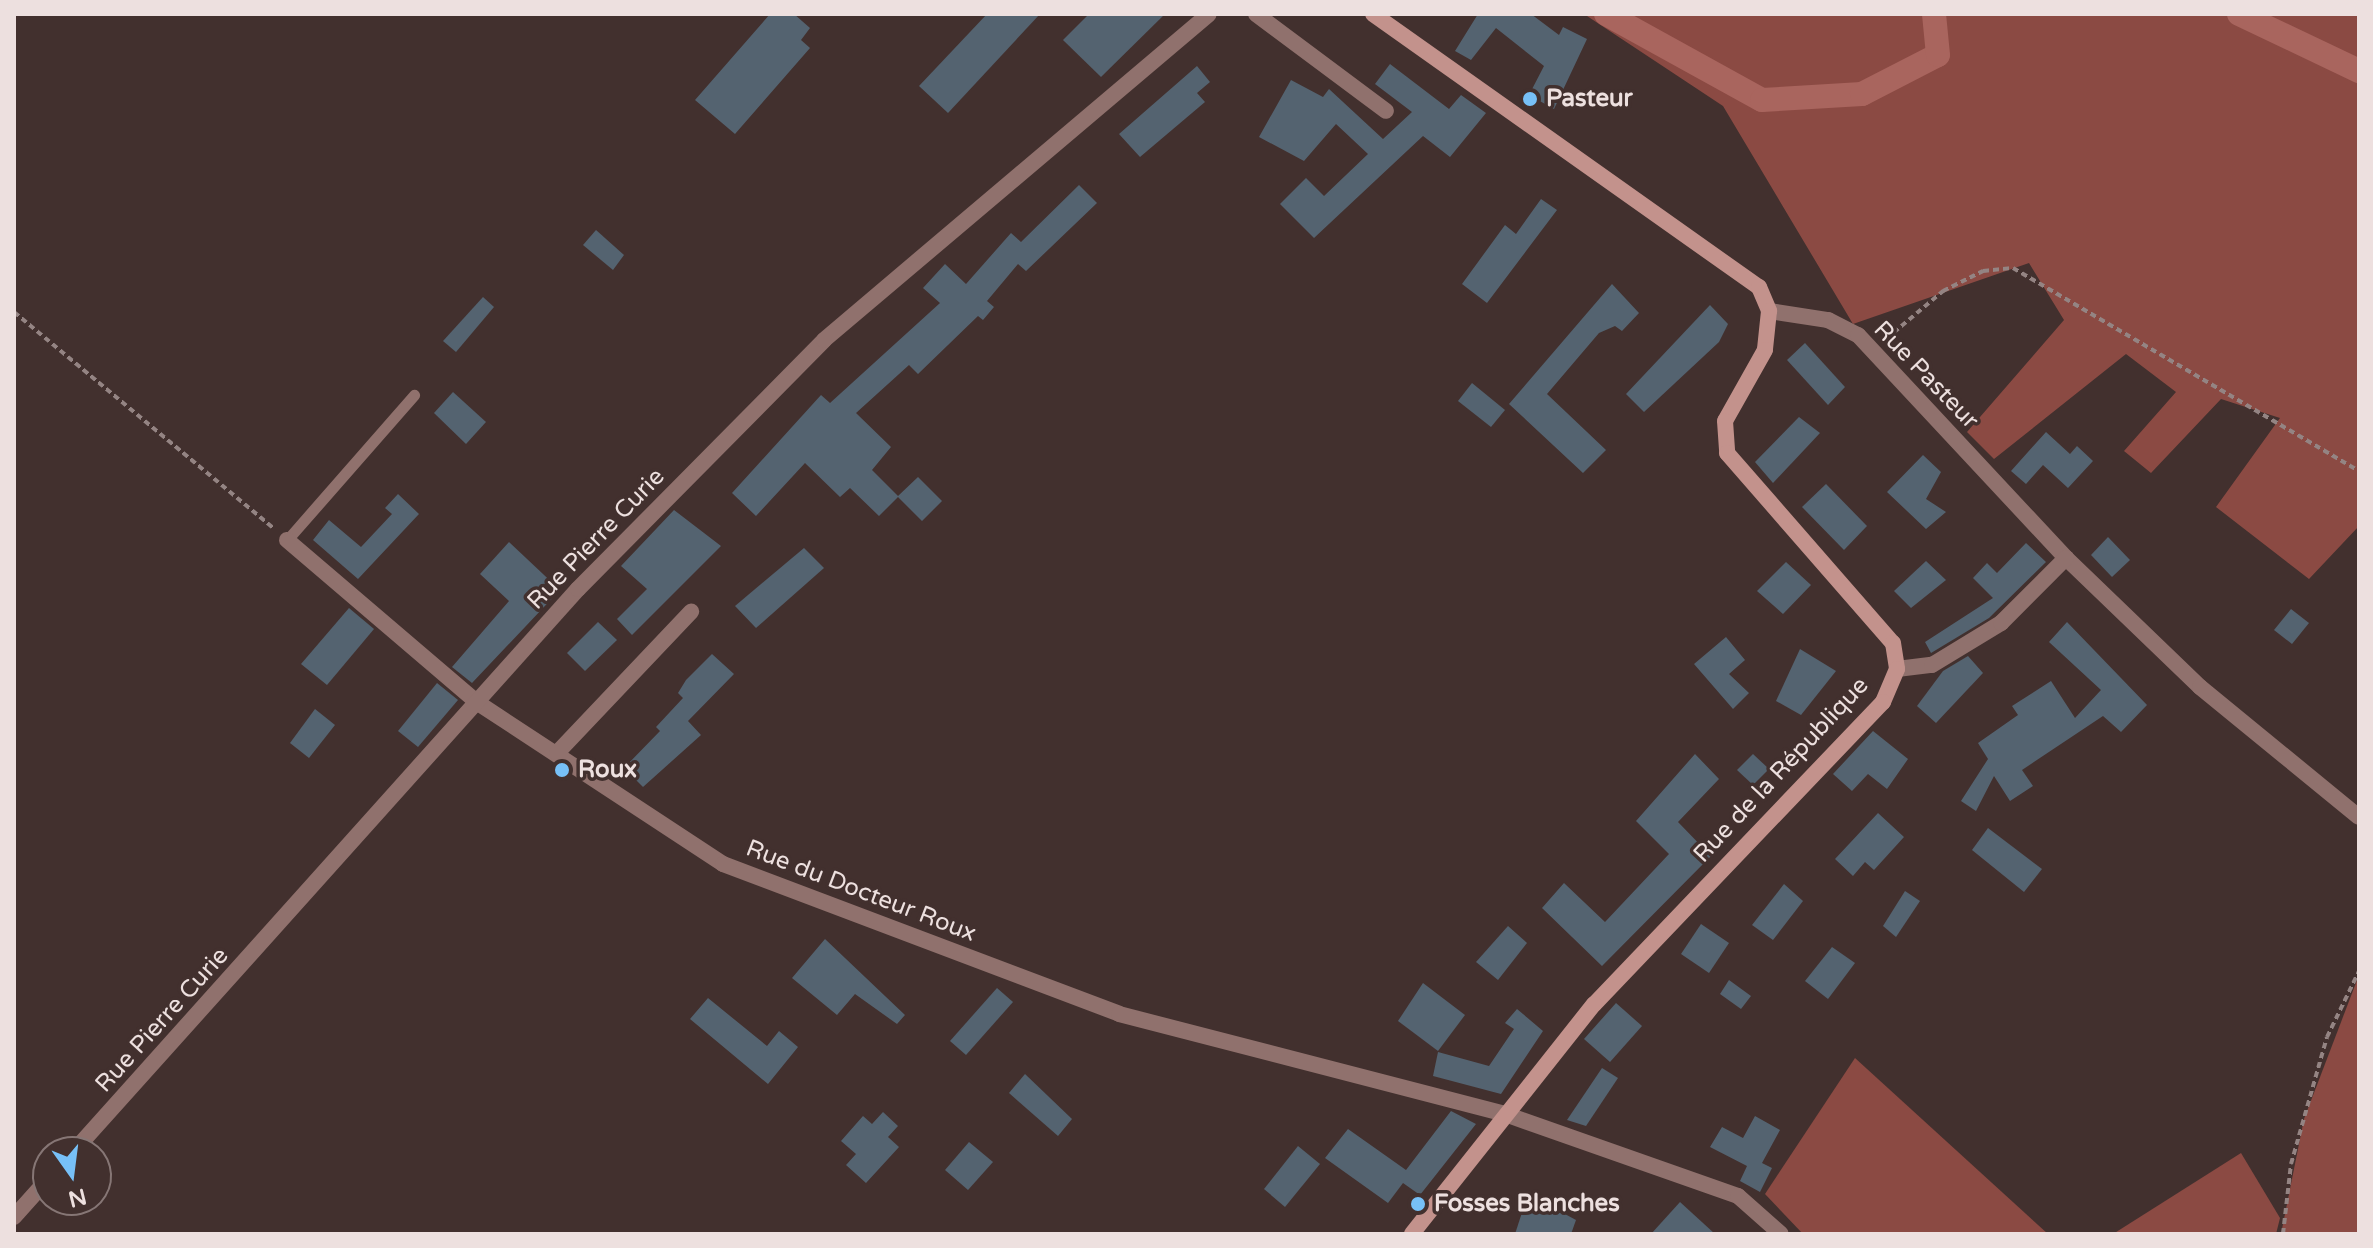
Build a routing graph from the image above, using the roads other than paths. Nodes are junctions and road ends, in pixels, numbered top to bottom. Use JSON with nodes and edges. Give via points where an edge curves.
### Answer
{"nodes":[{"id":1,"x":1209,"y":14,"type":"edge"},
{"id":2,"x":1256,"y":14,"type":"edge"},
{"id":3,"x":1373,"y":14,"type":"edge"},
{"id":4,"x":1386,"y":111,"type":"dead end"},
{"id":5,"x":1769,"y":311,"type":"junction"},
{"id":6,"x":414,"y":395,"type":"dead end"},
{"id":7,"x":287,"y":540,"type":"joint"},
{"id":8,"x":2066,"y":558,"type":"junction"},
{"id":9,"x":691,"y":612,"type":"dead end"},
{"id":10,"x":1897,"y":669,"type":"junction"},
{"id":11,"x":478,"y":703,"type":"junction"},
{"id":12,"x":557,"y":753,"type":"junction"},
{"id":13,"x":2359,"y":817,"type":"edge"},
{"id":14,"x":1505,"y":1114,"type":"junction"},
{"id":15,"x":87,"y":1136,"type":"edge"},
{"id":16,"x":32,"y":1197,"type":"edge"},
{"id":17,"x":14,"y":1217,"type":"edge"},
{"id":18,"x":1412,"y":1234,"type":"edge"},
{"id":19,"x":1781,"y":1234,"type":"edge"}],
"edges":[{"from":1,"to":11,"type":"street","name":"Rue Pierre Curie","via":[[824,340],[578,589]]},
{"from":2,"to":4,"type":"street"},
{"from":3,"to":5,"type":"street","via":[[1735,268],[1759,287]]},
{"from":5,"to":8,"type":"street","name":"Rue Pasteur","via":[[1828,320],[1872,351]]},
{"from":5,"to":10,"type":"street","name":"Rue de la République","via":[[1765,350],[1725,421],[1727,453],[1893,643]]},
{"from":6,"to":7,"type":"lane"},
{"from":7,"to":11,"type":"street","name":"Rue du Docteur Roux"},
{"from":8,"to":10,"type":"street","via":[[2001,623],[1932,665]]},
{"from":8,"to":13,"type":"street","name":"Rue Pasteur","via":[[2200,687]]},
{"from":9,"to":12,"type":"street"},
{"from":10,"to":14,"type":"street","name":"Rue de la République","via":[[1883,702],[1594,1004]]},
{"from":11,"to":12,"type":"street","name":"Rue du Docteur Roux"},
{"from":11,"to":15,"type":"street","name":"Rue Pierre Curie"},
{"from":12,"to":14,"type":"street","name":"Rue du Docteur Roux","via":[[723,864],[767,881],[1119,1014]]},
{"from":14,"to":18,"type":"street","name":"Rue de la République"},
{"from":14,"to":19,"type":"street","name":"Rue du Docteur Roux","via":[[1738,1196]]},
{"from":16,"to":17,"type":"street"}]}
